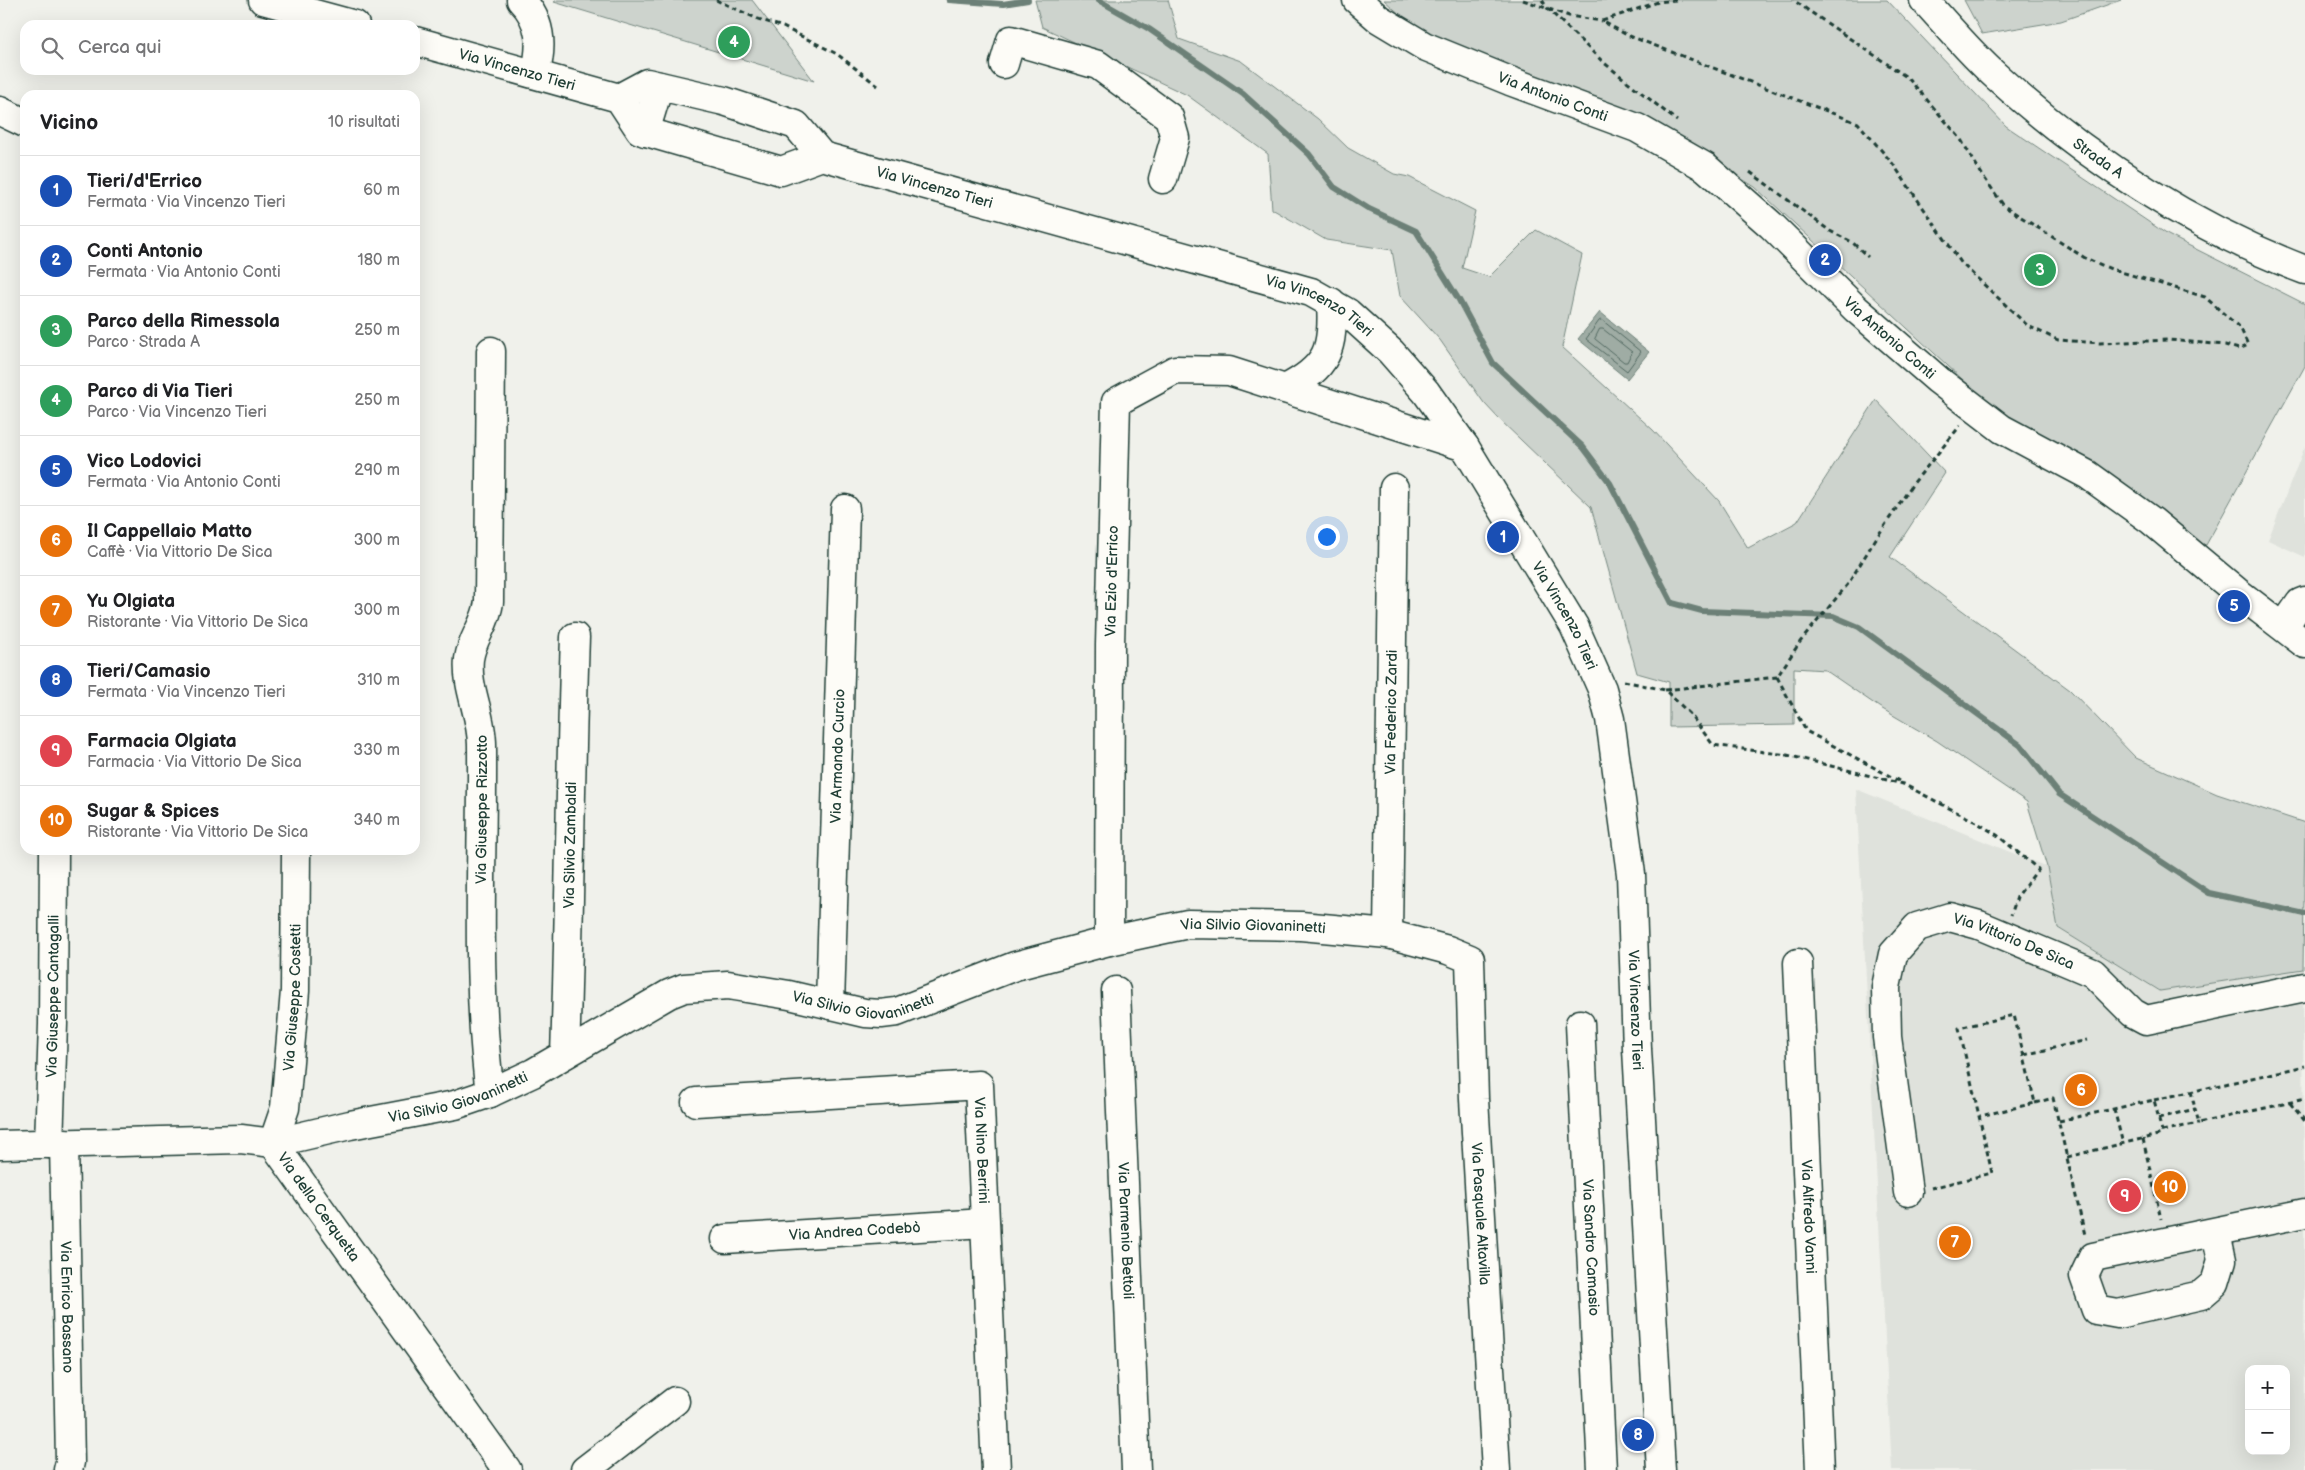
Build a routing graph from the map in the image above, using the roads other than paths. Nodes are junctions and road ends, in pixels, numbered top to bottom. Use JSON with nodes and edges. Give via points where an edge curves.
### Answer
{"nodes":[{"id":1,"x":263,"y":0,"type":"edge"},
{"id":2,"x":1357,"y":0,"type":"edge"},
{"id":3,"x":1924,"y":0,"type":"edge"},
{"id":4,"x":530,"y":3,"type":"edge"},
{"id":5,"x":337,"y":20,"type":"edge"},
{"id":6,"x":420,"y":43,"type":"edge"},
{"id":7,"x":1004,"y":64,"type":"dead end"},
{"id":8,"x":535,"y":74,"type":"junction"},
{"id":9,"x":659,"y":86,"type":"junction"},
{"id":10,"x":619,"y":98,"type":"junction"},
{"id":11,"x":0,"y":111,"type":"edge"},
{"id":12,"x":20,"y":121,"type":"edge"},
{"id":13,"x":792,"y":124,"type":"junction"},
{"id":14,"x":645,"y":132,"type":"junction"},
{"id":15,"x":822,"y":156,"type":"junction"},
{"id":16,"x":781,"y":171,"type":"junction"},
{"id":17,"x":1163,"y":179,"type":"dead end"},
{"id":18,"x":2305,"y":270,"type":"edge"},
{"id":19,"x":1331,"y":302,"type":"junction"},
{"id":20,"x":491,"y":351,"type":"dead end"},
{"id":21,"x":1284,"y":389,"type":"junction"},
{"id":22,"x":1466,"y":447,"type":"junction"},
{"id":23,"x":1394,"y":488,"type":"dead end"},
{"id":24,"x":845,"y":509,"type":"dead end"},
{"id":25,"x":2305,"y":601,"type":"edge"},
{"id":26,"x":2284,"y":626,"type":"junction"},
{"id":27,"x":575,"y":637,"type":"dead end"},
{"id":28,"x":2305,"y":644,"type":"edge"},
{"id":29,"x":54,"y":855,"type":"edge"},
{"id":30,"x":296,"y":855,"type":"edge"},
{"id":31,"x":1388,"y":934,"type":"junction"},
{"id":32,"x":1109,"y":941,"type":"junction"},
{"id":33,"x":1470,"y":959,"type":"joint"},
{"id":34,"x":1798,"y":963,"type":"dead end"},
{"id":35,"x":2305,"y":987,"type":"edge"},
{"id":36,"x":1116,"y":992,"type":"dead end"},
{"id":37,"x":830,"y":1005,"type":"junction"},
{"id":38,"x":1580,"y":1024,"type":"dead end"},
{"id":39,"x":565,"y":1054,"type":"junction"},
{"id":40,"x":490,"y":1093,"type":"junction"},
{"id":41,"x":696,"y":1102,"type":"dead end"},
{"id":42,"x":56,"y":1143,"type":"junction"},
{"id":43,"x":273,"y":1143,"type":"junction"},
{"id":44,"x":0,"y":1145,"type":"edge"},
{"id":45,"x":1908,"y":1192,"type":"road end"},
{"id":46,"x":2305,"y":1213,"type":"edge"},
{"id":47,"x":984,"y":1223,"type":"junction"},
{"id":48,"x":2216,"y":1233,"type":"junction"},
{"id":49,"x":725,"y":1239,"type":"dead end"},
{"id":50,"x":675,"y":1400,"type":"dead end"},
{"id":51,"x":68,"y":1470,"type":"edge"},
{"id":52,"x":507,"y":1470,"type":"edge"},
{"id":53,"x":585,"y":1470,"type":"edge"},
{"id":54,"x":996,"y":1470,"type":"edge"},
{"id":55,"x":1136,"y":1470,"type":"edge"},
{"id":56,"x":1496,"y":1470,"type":"edge"},
{"id":57,"x":1602,"y":1470,"type":"edge"},
{"id":58,"x":1661,"y":1470,"type":"edge"},
{"id":59,"x":1820,"y":1470,"type":"edge"}],
"edges":[{"from":1,"to":5,"type":"street"},
{"from":2,"to":26,"type":"street","name":"Via Antonio Conti","via":[[1379,19],[1424,46],[1637,128],[1705,167],[1771,225],[1856,309],[1938,380],[2002,429],[2096,481],[2152,521]]},
{"from":3,"to":18,"type":"street","name":"Strada A","via":[[1996,76],[2074,143],[2156,196],[2268,256]]},
{"from":4,"to":8,"type":"street","via":[[539,31],[540,53]]},
{"from":6,"to":8,"type":"street","name":"Via Vincenzo Tieri"},
{"from":7,"to":17,"type":"street","via":[[1011,40],[1098,65],[1169,117],[1175,138]]},
{"from":8,"to":10,"type":"street","name":"Via Vincenzo Tieri"},
{"from":9,"to":10,"type":"street","via":[[647,84]]},
{"from":9,"to":13,"type":"street","via":[[724,101]]},
{"from":9,"to":14,"type":"street"},
{"from":10,"to":14,"type":"street","via":[[640,130]]},
{"from":11,"to":12,"type":"street"},
{"from":13,"to":15,"type":"street"},
{"from":13,"to":16,"type":"street"},
{"from":14,"to":16,"type":"street"},
{"from":15,"to":16,"type":"street"},
{"from":15,"to":19,"type":"street","name":"Via Vincenzo Tieri","via":[[1312,292]]},
{"from":19,"to":21,"type":"street","via":[[1332,333],[1325,358],[1311,373]]},
{"from":19,"to":22,"type":"street","name":"Via Vincenzo Tieri","via":[[1348,313],[1408,369]]},
{"from":20,"to":40,"type":"street","name":"Via Giuseppe Rizzotto","via":[[489,602],[486,620],[471,650],[469,675],[482,742],[482,1009]]},
{"from":21,"to":22,"type":"street","name":"Via Ezio d'Errico"},
{"from":21,"to":32,"type":"street","name":"Via Ezio d'Errico","via":[[1229,371],[1175,370],[1116,402],[1110,645]]},
{"from":22,"to":58,"type":"street","name":"Via Vincenzo Tieri","via":[[1574,626],[1602,689],[1610,719],[1631,874],[1637,1058]]},
{"from":23,"to":31,"type":"street","name":"Via Federico Zardi"},
{"from":24,"to":37,"type":"street","name":"Via Armando Curcio"},
{"from":25,"to":26,"type":"street","via":[[2300,603]]},
{"from":26,"to":28,"type":"street","name":"Via Antonio Conti"},
{"from":27,"to":39,"type":"street","name":"Via Silvio Zambaldi"},
{"from":29,"to":42,"type":"street","name":"Via Giuseppe Cantagalli"},
{"from":30,"to":43,"type":"street","name":"Via Giuseppe Costetti","via":[[294,1001],[285,1108]]},
{"from":31,"to":32,"type":"street","name":"Via Silvio Giovaninetti","via":[[1301,926],[1188,924]]},
{"from":31,"to":33,"type":"street","name":"Via Silvio Giovaninetti"},
{"from":32,"to":37,"type":"street","name":"Via Silvio Giovaninetti","via":[[1015,966],[897,1012],[864,1013]]},
{"from":33,"to":56,"type":"street","name":"Via Pasquale Altavilla","via":[[1474,1100]]},
{"from":34,"to":59,"type":"street","name":"Via Alfredo Vanni"},
{"from":35,"to":45,"type":"street","name":"Via Vittorio De Sica","via":[[2146,1020],[2133,1013],[2093,973],[1979,925],[1950,917],[1917,927],[1893,954],[1886,987],[1887,1037]]},
{"from":36,"to":55,"type":"street","name":"Via Parmenio Bettoli"},
{"from":37,"to":39,"type":"street","name":"Via Silvio Giovaninetti","via":[[728,985],[696,986],[669,994]]},
{"from":38,"to":57,"type":"street","name":"Via Sandro Camasio"},
{"from":39,"to":40,"type":"street","name":"Via Silvio Giovaninetti","via":[[519,1081]]},
{"from":40,"to":43,"type":"street","name":"Via Silvio Giovaninetti","via":[[455,1105]]},
{"from":41,"to":47,"type":"street","name":"Via Nino Berrini","via":[[980,1085]]},
{"from":42,"to":43,"type":"street","name":"Via della Cerquetta","via":[[240,1139]]},
{"from":42,"to":44,"type":"street","name":"Via della Cerquetta"},
{"from":42,"to":51,"type":"street","name":"Via Enrico Bassano","via":[[70,1415]]},
{"from":43,"to":52,"type":"street","name":"Via della Cerquetta"},
{"from":46,"to":48,"type":"street"},
{"from":47,"to":49,"type":"street","name":"Via Andrea Codebò"},
{"from":47,"to":54,"type":"street","name":"Via Nino Berrini"},
{"from":48,"to":48,"type":"street","via":[[2222,1260],[2215,1283],[2201,1295],[2118,1314],[2096,1310],[2084,1276],[2093,1257]]},
{"from":50,"to":53,"type":"street"}]}
